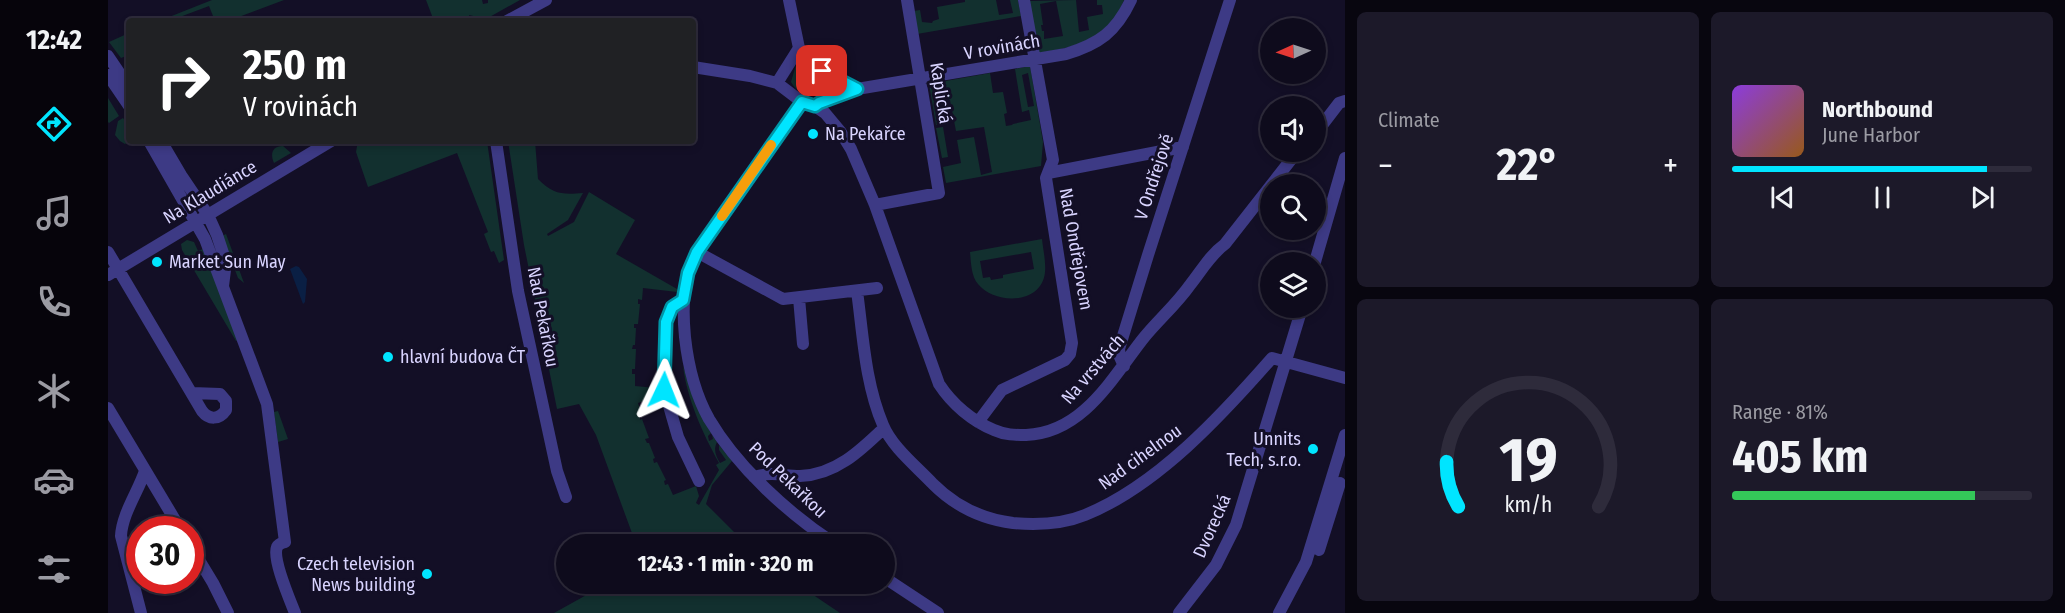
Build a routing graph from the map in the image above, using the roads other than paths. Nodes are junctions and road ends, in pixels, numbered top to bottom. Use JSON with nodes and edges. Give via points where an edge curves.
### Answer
{"nodes":[{"id":1,"x":546,"y":0,"type":"edge"},
{"id":2,"x":789,"y":0,"type":"edge"},
{"id":3,"x":907,"y":0,"type":"edge"},
{"id":4,"x":1024,"y":0,"type":"edge"},
{"id":5,"x":1131,"y":0,"type":"edge"},
{"id":6,"x":1230,"y":0,"type":"edge"},
{"id":7,"x":513,"y":18,"type":"edge"},
{"id":8,"x":800,"y":48,"type":"junction"},
{"id":9,"x":108,"y":56,"type":"edge"},
{"id":10,"x":1035,"y":59,"type":"junction"},
{"id":11,"x":696,"y":67,"type":"edge"},
{"id":12,"x":108,"y":75,"type":"edge"},
{"id":13,"x":920,"y":79,"type":"junction"},
{"id":14,"x":126,"y":83,"type":"edge"},
{"id":15,"x":777,"y":84,"type":"junction"},
{"id":16,"x":857,"y":89,"type":"junction"},
{"id":17,"x":1345,"y":101,"type":"edge"},
{"id":18,"x":126,"y":102,"type":"edge"},
{"id":19,"x":802,"y":102,"type":"junction"},
{"id":20,"x":815,"y":106,"type":"junction"},
{"id":21,"x":1326,"y":120,"type":"edge"},
{"id":22,"x":151,"y":144,"type":"edge"},
{"id":23,"x":163,"y":144,"type":"edge"},
{"id":24,"x":326,"y":144,"type":"edge"},
{"id":25,"x":496,"y":144,"type":"edge"},
{"id":26,"x":1183,"y":147,"type":"junction"},
{"id":27,"x":1345,"y":158,"type":"edge"},
{"id":28,"x":1289,"y":162,"type":"edge"},
{"id":29,"x":1048,"y":173,"type":"junction"},
{"id":30,"x":875,"y":205,"type":"junction"},
{"id":31,"x":208,"y":215,"type":"junction"},
{"id":32,"x":196,"y":221,"type":"junction"},
{"id":33,"x":108,"y":252,"type":"edge"},
{"id":34,"x":697,"y":252,"type":"junction"},
{"id":35,"x":1318,"y":252,"type":"edge"},
{"id":36,"x":113,"y":272,"type":"edge"},
{"id":37,"x":223,"y":286,"type":"junction"},
{"id":38,"x":877,"y":288,"type":"dead end"},
{"id":39,"x":857,"y":291,"type":"junction"},
{"id":40,"x":799,"y":298,"type":"junction"},
{"id":41,"x":683,"y":300,"type":"junction"},
{"id":42,"x":1299,"y":318,"type":"edge"},
{"id":43,"x":804,"y":344,"type":"dead end"},
{"id":44,"x":1286,"y":362,"type":"junction"},
{"id":45,"x":1124,"y":366,"type":"junction"},
{"id":46,"x":1345,"y":378,"type":"edge"},
{"id":47,"x":192,"y":393,"type":"dead end"},
{"id":48,"x":108,"y":408,"type":"edge"},
{"id":49,"x":978,"y":422,"type":"junction"},
{"id":50,"x":884,"y":428,"type":"junction"},
{"id":51,"x":1345,"y":435,"type":"edge"},
{"id":52,"x":1345,"y":465,"type":"edge"},
{"id":53,"x":145,"y":471,"type":"junction"},
{"id":54,"x":754,"y":477,"type":"junction"},
{"id":55,"x":699,"y":481,"type":"dead end"},
{"id":56,"x":566,"y":497,"type":"dead end"},
{"id":57,"x":172,"y":516,"type":"edge"},
{"id":58,"x":1323,"y":528,"type":"junction"},
{"id":59,"x":820,"y":534,"type":"edge"},
{"id":60,"x":204,"y":568,"type":"edge"},
{"id":61,"x":895,"y":585,"type":"edge"},
{"id":62,"x":141,"y":613,"type":"edge"},
{"id":63,"x":228,"y":613,"type":"edge"},
{"id":64,"x":294,"y":613,"type":"edge"},
{"id":65,"x":938,"y":613,"type":"edge"},
{"id":66,"x":1179,"y":613,"type":"edge"},
{"id":67,"x":1279,"y":613,"type":"edge"},
{"id":68,"x":1288,"y":613,"type":"edge"}],
"edges":[{"from":1,"to":7,"type":"street"},
{"from":2,"to":8,"type":"street"},
{"from":3,"to":13,"type":"street","name":"Kaplická"},
{"from":4,"to":10,"type":"street","name":"Nad Ondřejovem"},
{"from":5,"to":10,"type":"street","name":"V rovinách","via":[[1120,21],[1101,40],[1066,54]]},
{"from":6,"to":26,"type":"street","name":"V Ondřejově"},
{"from":8,"to":15,"type":"street"},
{"from":8,"to":16,"type":"street","via":[[822,71]]},
{"from":9,"to":14,"type":"street"},
{"from":10,"to":13,"type":"street","name":"V rovinách"},
{"from":10,"to":29,"type":"street","name":"Nad Ondřejovem","via":[[1053,160]]},
{"from":11,"to":15,"type":"street"},
{"from":12,"to":18,"type":"street"},
{"from":13,"to":16,"type":"street","name":"V rovinách"},
{"from":13,"to":30,"type":"street","name":"Kaplická","via":[[939,193]]},
{"from":15,"to":19,"type":"street"},
{"from":16,"to":20,"type":"street","name":"V rovinách"},
{"from":17,"to":21,"type":"street"},
{"from":19,"to":20,"type":"street"},
{"from":19,"to":34,"type":"street","name":"Pod Pekařkou"},
{"from":20,"to":30,"type":"street","name":"Na vrstvách","via":[[833,122],[851,149]]},
{"from":22,"to":32,"type":"street"},
{"from":23,"to":31,"type":"street"},
{"from":24,"to":31,"type":"street","name":"Na Klaudiánce"},
{"from":25,"to":56,"type":"street","name":"Nad Pekařkou","via":[[518,291]]},
{"from":26,"to":29,"type":"street"},
{"from":26,"to":45,"type":"street","name":"V Ondřejově","via":[[1119,349]]},
{"from":27,"to":35,"type":"street"},
{"from":28,"to":45,"type":"street","name":"Na vrstvách"},
{"from":29,"to":49,"type":"street","name":"Nad Ondřejovem","via":[[1071,349],[1065,360],[1002,390]]},
{"from":30,"to":49,"type":"street","name":"Na vrstvách","via":[[935,377],[949,397]]},
{"from":31,"to":32,"type":"street","name":"Na Klaudiánce"},
{"from":31,"to":37,"type":"street","via":[[226,262]]},
{"from":32,"to":36,"type":"street","name":"Na Klaudiánce"},
{"from":32,"to":37,"type":"street"},
{"from":33,"to":36,"type":"street"},
{"from":34,"to":40,"type":"street","via":[[783,299]]},
{"from":34,"to":41,"type":"street","name":"Pod Pekařkou"},
{"from":36,"to":47,"type":"street"},
{"from":37,"to":64,"type":"street","via":[[269,410],[285,542],[277,548],[279,568]]},
{"from":38,"to":39,"type":"street"},
{"from":39,"to":40,"type":"street"},
{"from":39,"to":50,"type":"street","name":"Nad cihelnou","via":[[867,368]]},
{"from":40,"to":43,"type":"street"},
{"from":41,"to":54,"type":"street","name":"Pod Pekařkou","via":[[687,353],[695,388],[709,419]]},
{"from":41,"to":55,"type":"street","name":"Pod Pekařkou","via":[[672,307],[666,322],[663,385],[678,437]]},
{"from":42,"to":44,"type":"street","name":"Dvorecká"},
{"from":44,"to":46,"type":"street"},
{"from":44,"to":50,"type":"street","name":"Nad cihelnou","via":[[1272,358],[1198,437],[1152,476],[1083,516],[1047,523],[1002,522],[960,507],[907,457]]},
{"from":44,"to":66,"type":"street","name":"Dvorecká","via":[[1236,525],[1216,565]]},
{"from":45,"to":49,"type":"street","name":"Na vrstvách","via":[[1079,416],[1050,431],[1010,435]]},
{"from":48,"to":53,"type":"street"},
{"from":50,"to":54,"type":"street","via":[[861,451],[826,471],[800,476],[769,472]]},
{"from":51,"to":58,"type":"street"},
{"from":52,"to":58,"type":"street"},
{"from":53,"to":57,"type":"street"},
{"from":53,"to":62,"type":"street","via":[[121,536]]},
{"from":54,"to":59,"type":"street","name":"Pod Pekařkou"},
{"from":58,"to":67,"type":"street"},
{"from":58,"to":68,"type":"street","via":[[1305,585]]},
{"from":60,"to":63,"type":"street"},
{"from":61,"to":65,"type":"street"}]}
